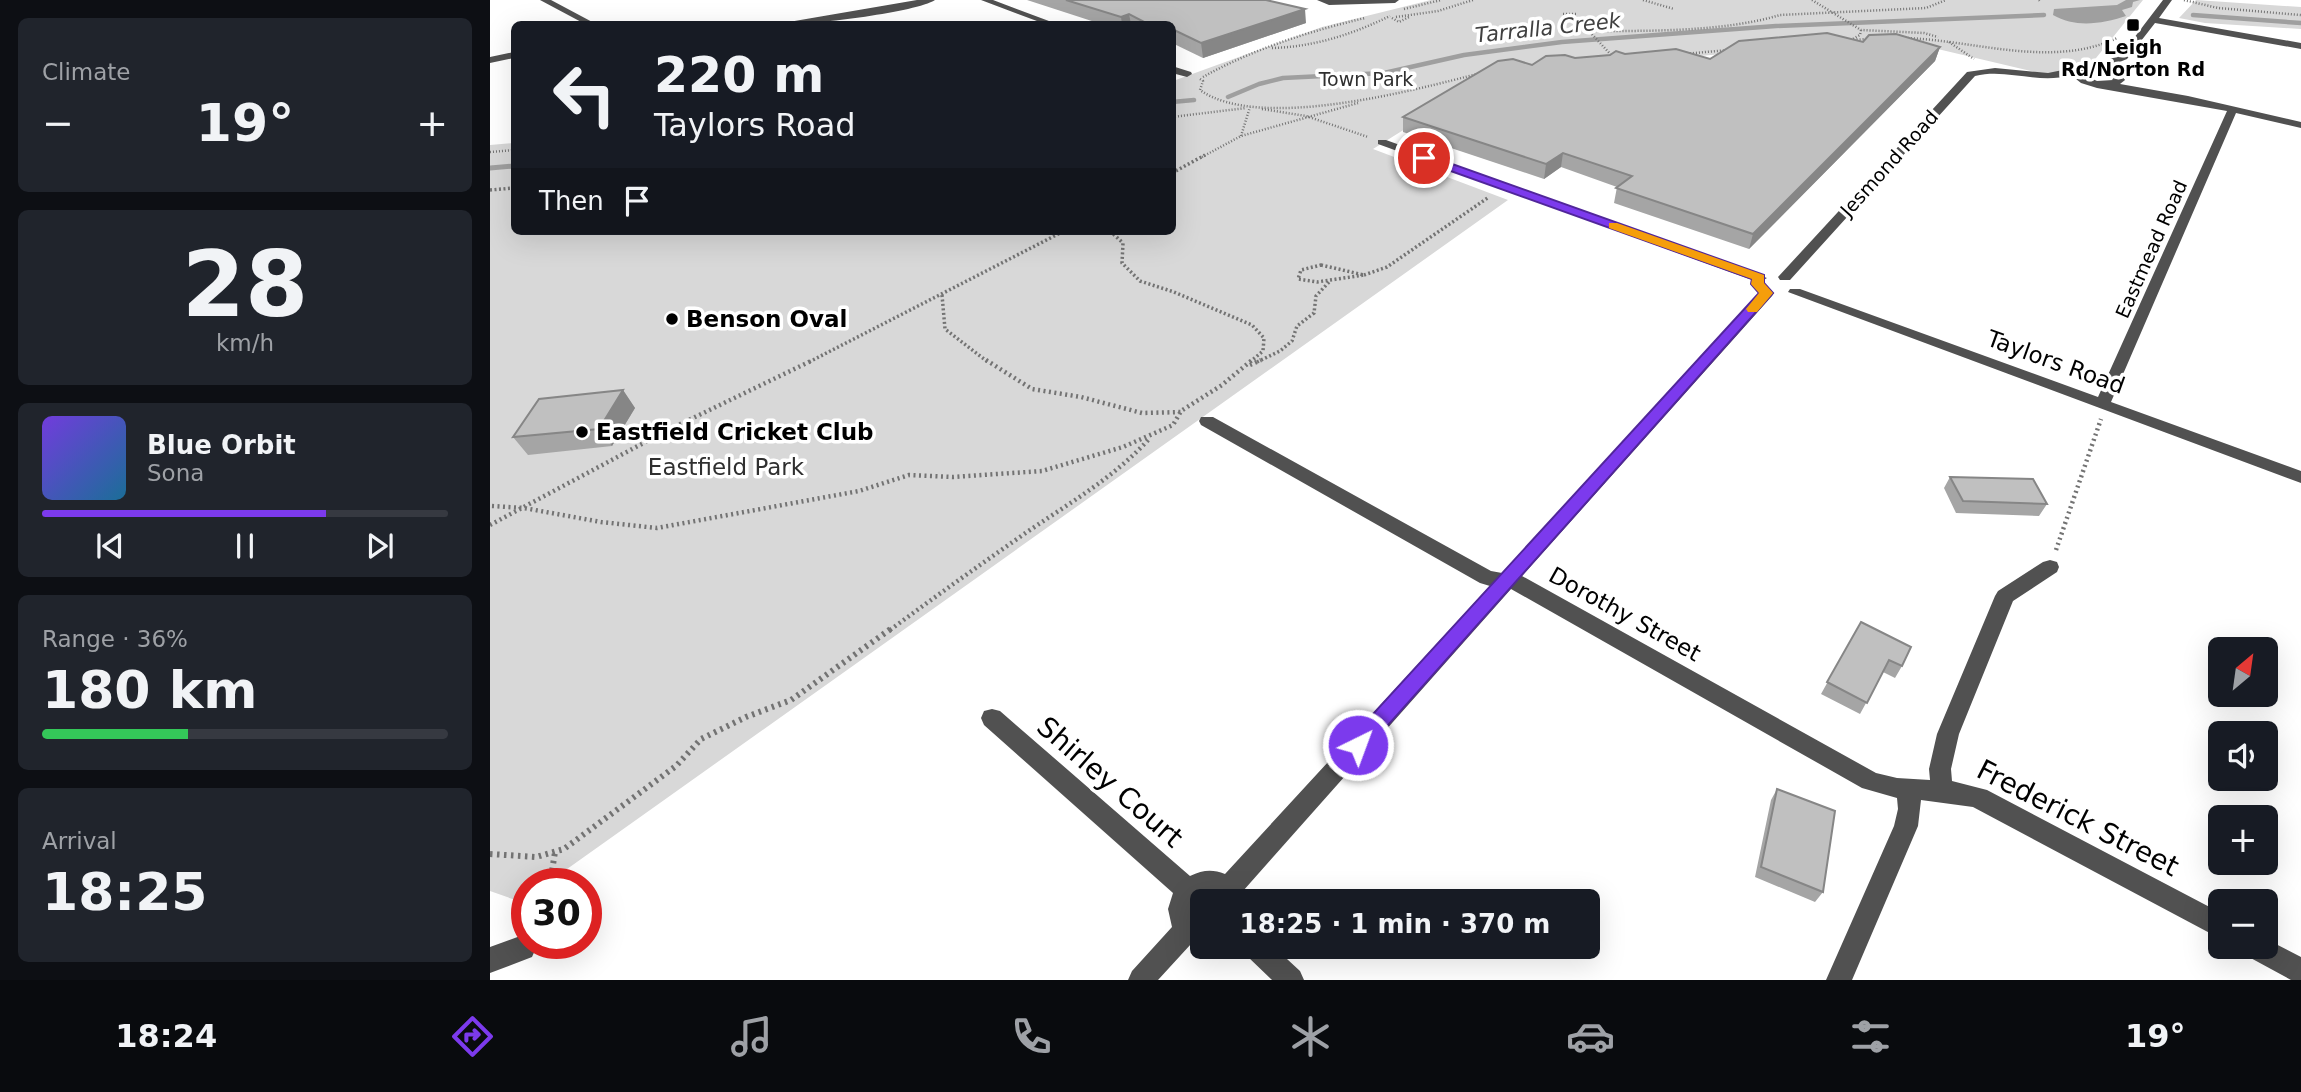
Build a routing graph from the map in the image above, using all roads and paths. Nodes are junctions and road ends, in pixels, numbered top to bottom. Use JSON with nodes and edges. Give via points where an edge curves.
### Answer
{"nodes":[{"id":1,"x":544,"y":0,"type":"edge"},
{"id":2,"x":932,"y":0,"type":"edge"},
{"id":3,"x":985,"y":0,"type":"edge"},
{"id":4,"x":1321,"y":0,"type":"edge"},
{"id":5,"x":1395,"y":0,"type":"edge"},
{"id":6,"x":1441,"y":0,"type":"edge"},
{"id":7,"x":1473,"y":0,"type":"edge"},
{"id":8,"x":1643,"y":0,"type":"edge"},
{"id":9,"x":1946,"y":0,"type":"edge"},
{"id":10,"x":2168,"y":0,"type":"edge"},
{"id":11,"x":2184,"y":0,"type":"edge"},
{"id":12,"x":1813,"y":1,"type":"edge"},
{"id":13,"x":1421,"y":5,"type":"junction"},
{"id":14,"x":1674,"y":9,"type":"dead end"},
{"id":15,"x":1391,"y":12,"type":"dead end"},
{"id":16,"x":1833,"y":12,"type":"junction"},
{"id":17,"x":1384,"y":13,"type":"dead end"},
{"id":18,"x":1576,"y":14,"type":"dead end"},
{"id":19,"x":1416,"y":15,"type":"junction"},
{"id":20,"x":2301,"y":15,"type":"edge"},
{"id":21,"x":1372,"y":16,"type":"dead end"},
{"id":22,"x":1389,"y":17,"type":"junction"},
{"id":23,"x":2153,"y":20,"type":"junction"},
{"id":24,"x":585,"y":21,"type":"edge"},
{"id":25,"x":807,"y":21,"type":"edge"},
{"id":26,"x":1044,"y":21,"type":"edge"},
{"id":27,"x":1593,"y":22,"type":"dead end"},
{"id":28,"x":1582,"y":27,"type":"junction"},
{"id":29,"x":1861,"y":30,"type":"junction"},
{"id":30,"x":1589,"y":31,"type":"junction"},
{"id":31,"x":1900,"y":38,"type":"edge"},
{"id":32,"x":2117,"y":38,"type":"dead end"},
{"id":33,"x":1875,"y":39,"type":"edge"},
{"id":34,"x":1944,"y":39,"type":"junction"},
{"id":35,"x":1840,"y":40,"type":"edge"},
{"id":36,"x":1851,"y":40,"type":"junction"},
{"id":37,"x":2301,"y":46,"type":"edge"},
{"id":38,"x":1267,"y":47,"type":"junction"},
{"id":39,"x":1730,"y":49,"type":"edge"},
{"id":40,"x":1679,"y":54,"type":"edge"},
{"id":41,"x":511,"y":56,"type":"edge"},
{"id":42,"x":2124,"y":57,"type":"junction"},
{"id":43,"x":490,"y":60,"type":"edge"},
{"id":44,"x":1976,"y":60,"type":"dead end"},
{"id":45,"x":1604,"y":62,"type":"edge"},
{"id":46,"x":1176,"y":70,"type":"edge"},
{"id":47,"x":2080,"y":70,"type":"junction"},
{"id":48,"x":1489,"y":71,"type":"edge"},
{"id":49,"x":2003,"y":73,"type":"junction"},
{"id":50,"x":1187,"y":74,"type":"dead end"},
{"id":51,"x":2119,"y":77,"type":"junction"},
{"id":52,"x":2104,"y":84,"type":"junction"},
{"id":53,"x":2188,"y":99,"type":"junction"},
{"id":54,"x":1370,"y":100,"type":"junction"},
{"id":55,"x":1250,"y":107,"type":"junction"},
{"id":56,"x":2233,"y":110,"type":"junction"},
{"id":57,"x":1176,"y":116,"type":"edge"},
{"id":58,"x":1306,"y":116,"type":"junction"},
{"id":59,"x":2301,"y":125,"type":"edge"},
{"id":60,"x":1241,"y":136,"type":"junction"},
{"id":61,"x":1382,"y":142,"type":"joint"},
{"id":62,"x":511,"y":150,"type":"edge"},
{"id":63,"x":490,"y":152,"type":"edge"},
{"id":64,"x":1176,"y":171,"type":"edge"},
{"id":65,"x":1501,"y":186,"type":"junction"},
{"id":66,"x":511,"y":188,"type":"edge"},
{"id":67,"x":490,"y":190,"type":"edge"},
{"id":68,"x":1056,"y":235,"type":"edge"},
{"id":69,"x":1114,"y":235,"type":"edge"},
{"id":70,"x":1364,"y":275,"type":"junction"},
{"id":71,"x":1785,"y":277,"type":"junction"},
{"id":72,"x":1332,"y":280,"type":"junction"},
{"id":73,"x":1763,"y":285,"type":"junction"},
{"id":74,"x":1795,"y":292,"type":"junction"},
{"id":75,"x":942,"y":295,"type":"junction"},
{"id":76,"x":1246,"y":367,"type":"junction"},
{"id":77,"x":2103,"y":404,"type":"junction"},
{"id":78,"x":1181,"y":411,"type":"junction"},
{"id":79,"x":1207,"y":421,"type":"joint"},
{"id":80,"x":1151,"y":437,"type":"junction"},
{"id":81,"x":2301,"y":477,"type":"edge"},
{"id":82,"x":492,"y":506,"type":"dead end"},
{"id":83,"x":524,"y":508,"type":"junction"},
{"id":84,"x":490,"y":525,"type":"edge"},
{"id":85,"x":2050,"y":567,"type":"joint"},
{"id":86,"x":1505,"y":581,"type":"junction"},
{"id":87,"x":992,"y":718,"type":"dead end"},
{"id":88,"x":1942,"y":790,"type":"junction"},
{"id":89,"x":1908,"y":791,"type":"junction"},
{"id":90,"x":555,"y":852,"type":"junction"},
{"id":91,"x":490,"y":854,"type":"edge"},
{"id":92,"x":552,"y":868,"type":"edge"},
{"id":93,"x":1192,"y":889,"type":"edge"},
{"id":94,"x":1224,"y":889,"type":"edge"},
{"id":95,"x":1237,"y":889,"type":"edge"},
{"id":96,"x":1189,"y":891,"type":"joint"},
{"id":97,"x":2208,"y":921,"type":"edge"},
{"id":98,"x":1190,"y":928,"type":"edge"},
{"id":99,"x":1190,"y":937,"type":"edge"},
{"id":100,"x":511,"y":952,"type":"edge"},
{"id":101,"x":1269,"y":959,"type":"edge"},
{"id":102,"x":2278,"y":959,"type":"edge"},
{"id":103,"x":490,"y":960,"type":"edge"},
{"id":104,"x":2301,"y":971,"type":"edge"},
{"id":105,"x":1141,"y":980,"type":"edge"},
{"id":106,"x":1291,"y":980,"type":"edge"},
{"id":107,"x":1839,"y":980,"type":"edge"}],
"edges":[{"from":1,"to":24,"type":"street"},
{"from":2,"to":25,"type":"street"},
{"from":3,"to":26,"type":"street"},
{"from":4,"to":5,"type":"street"},
{"from":6,"to":13,"type":"path"},
{"from":7,"to":19,"type":"path"},
{"from":8,"to":14,"type":"path"},
{"from":9,"to":16,"type":"path","via":[[1926,8]]},
{"from":10,"to":23,"type":"street"},
{"from":11,"to":20,"type":"path","via":[[2218,8]]},
{"from":12,"to":16,"type":"path"},
{"from":13,"to":19,"type":"path"},
{"from":13,"to":22,"type":"path"},
{"from":15,"to":17,"type":"path"},
{"from":16,"to":29,"type":"path"},
{"from":16,"to":30,"type":"path","via":[[1780,15],[1744,23]]},
{"from":18,"to":28,"type":"path","via":[[1563,14]]},
{"from":19,"to":22,"type":"path","via":[[1399,22]]},
{"from":21,"to":38,"type":"path"},
{"from":22,"to":38,"type":"path","via":[[1347,35],[1295,48]]},
{"from":23,"to":37,"type":"street"},
{"from":23,"to":42,"type":"street"},
{"from":27,"to":28,"type":"path"},
{"from":28,"to":30,"type":"path"},
{"from":29,"to":34,"type":"path","via":[[1924,33]]},
{"from":29,"to":36,"type":"path","via":[[1860,36]]},
{"from":30,"to":45,"type":"path","via":[[1616,61]]},
{"from":31,"to":34,"type":"path"},
{"from":32,"to":34,"type":"path","via":[[2098,47],[2023,53]]},
{"from":33,"to":36,"type":"path"},
{"from":34,"to":44,"type":"path"},
{"from":35,"to":36,"type":"path"},
{"from":38,"to":55,"type":"path","via":[[1199,78],[1203,82],[1200,90],[1207,98]]},
{"from":39,"to":40,"type":"path"},
{"from":41,"to":43,"type":"street"},
{"from":42,"to":47,"type":"street","name":"Jesmond Road"},
{"from":42,"to":51,"type":"street"},
{"from":46,"to":50,"type":"street"},
{"from":47,"to":49,"type":"street","name":"Jesmond Road","via":[[2058,77]]},
{"from":47,"to":51,"type":"street","via":[[2099,69]]},
{"from":47,"to":52,"type":"street","via":[[2081,79]]},
{"from":48,"to":54,"type":"path"},
{"from":49,"to":52,"type":"street","name":"Jesmond Road","via":[[2062,85]]},
{"from":49,"to":71,"type":"street","name":"Jesmond Road","via":[[1976,72],[1966,78]]},
{"from":51,"to":52,"type":"street","via":[[2117,83]]},
{"from":51,"to":53,"type":"street"},
{"from":52,"to":53,"type":"street"},
{"from":53,"to":56,"type":"street"},
{"from":54,"to":55,"type":"path"},
{"from":54,"to":58,"type":"path"},
{"from":55,"to":57,"type":"path"},
{"from":55,"to":58,"type":"path"},
{"from":55,"to":60,"type":"path"},
{"from":56,"to":59,"type":"street"},
{"from":56,"to":77,"type":"street","name":"Eastmead Road"},
{"from":58,"to":60,"type":"path"},
{"from":58,"to":61,"type":"path"},
{"from":60,"to":64,"type":"path"},
{"from":61,"to":65,"type":"street"},
{"from":62,"to":63,"type":"path"},
{"from":65,"to":70,"type":"path","via":[[1387,267]]},
{"from":65,"to":73,"type":"street"},
{"from":66,"to":67,"type":"path"},
{"from":68,"to":75,"type":"path"},
{"from":69,"to":76,"type":"path","via":[[1123,243],[1122,263],[1140,281],[1252,325],[1264,338],[1263,351]]},
{"from":70,"to":72,"type":"path"},
{"from":70,"to":72,"type":"path","via":[[1321,265],[1301,270],[1298,279]]},
{"from":71,"to":73,"type":"street","via":[[1768,275]]},
{"from":71,"to":74,"type":"street","via":[[1794,283]]},
{"from":72,"to":76,"type":"path","via":[[1316,296],[1314,313],[1297,326],[1292,341]]},
{"from":73,"to":74,"type":"street","via":[[1783,296]]},
{"from":73,"to":86,"type":"street"},
{"from":74,"to":77,"type":"street","name":"Taylors Road"},
{"from":75,"to":78,"type":"path","via":[[945,329],[1032,389],[1142,414]]},
{"from":75,"to":83,"type":"path","via":[[666,431]]},
{"from":76,"to":78,"type":"path"},
{"from":77,"to":81,"type":"street","name":"Taylors Road"},
{"from":77,"to":85,"type":"path"},
{"from":78,"to":79,"type":"path"},
{"from":78,"to":80,"type":"path","via":[[1173,425]]},
{"from":79,"to":86,"type":"street","name":"Dorothy Street","via":[[1487,578]]},
{"from":80,"to":83,"type":"path","via":[[1042,471],[909,475],[859,491],[657,528]]},
{"from":80,"to":90,"type":"path","via":[[1093,489],[791,700],[701,740],[676,766],[602,823]]},
{"from":82,"to":83,"type":"path"},
{"from":83,"to":84,"type":"path"},
{"from":85,"to":88,"type":"street","via":[[2005,596],[1948,734],[1940,769]]},
{"from":86,"to":89,"type":"street","name":"Dorothy Street","via":[[1520,583],[1870,781]]},
{"from":86,"to":95,"type":"street"},
{"from":87,"to":96,"type":"street","name":"Shirley Court"},
{"from":88,"to":89,"type":"street","name":"Dorothy Street"},
{"from":88,"to":97,"type":"street","name":"Frederick Street","via":[[1961,791],[2003,810]]},
{"from":89,"to":107,"type":"street","via":[[1906,826]]},
{"from":90,"to":91,"type":"path","via":[[536,857]]},
{"from":90,"to":92,"type":"path"},
{"from":93,"to":94,"type":"street","via":[[1205,881]]},
{"from":96,"to":98,"type":"street","via":[[1180,915]]},
{"from":99,"to":105,"type":"street"},
{"from":100,"to":103,"type":"street"},
{"from":101,"to":106,"type":"street"},
{"from":102,"to":104,"type":"street"}]}
